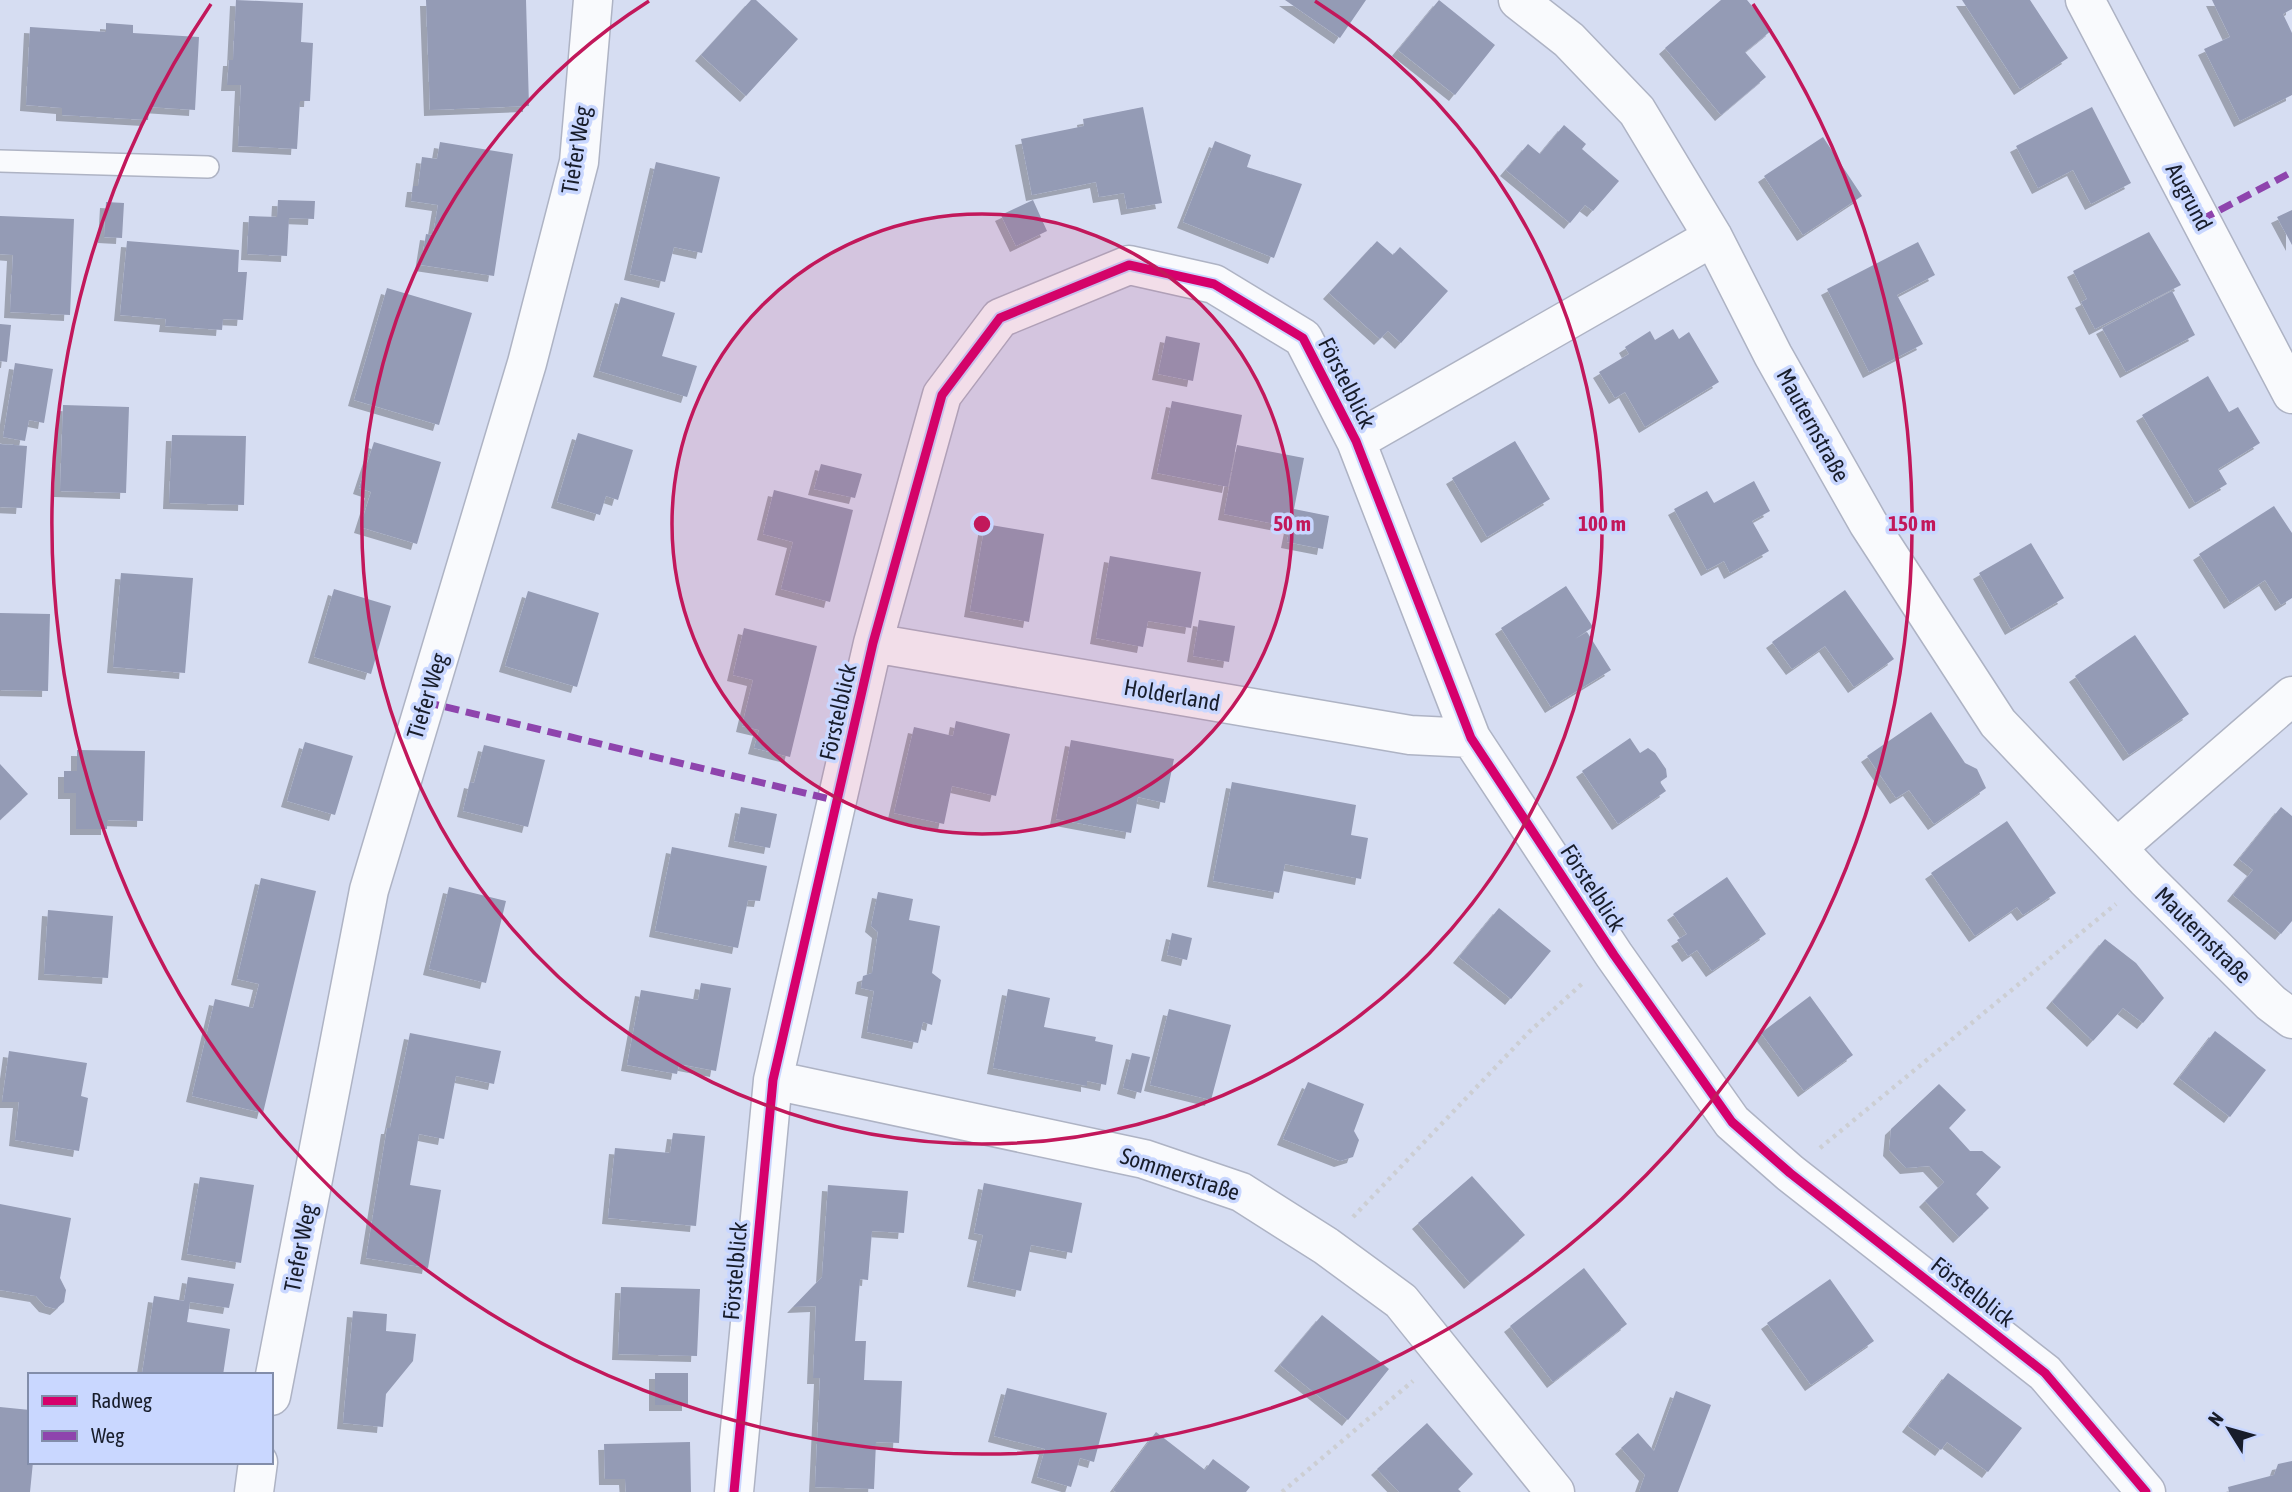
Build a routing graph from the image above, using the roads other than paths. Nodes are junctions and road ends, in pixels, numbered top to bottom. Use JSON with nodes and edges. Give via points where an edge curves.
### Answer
{"nodes":[{"id":1,"x":593,"y":0,"type":"edge"},
{"id":2,"x":1518,"y":0,"type":"edge"},
{"id":3,"x":2085,"y":0,"type":"edge"},
{"id":4,"x":0,"y":161,"type":"edge"},
{"id":5,"x":208,"y":167,"type":"dead end"},
{"id":6,"x":1713,"y":237,"type":"junction"},
{"id":7,"x":2292,"y":394,"type":"edge"},
{"id":8,"x":1356,"y":441,"type":"junction"},
{"id":9,"x":873,"y":643,"type":"junction"},
{"id":10,"x":2292,"y":696,"type":"edge"},
{"id":11,"x":1471,"y":738,"type":"junction"},
{"id":12,"x":2118,"y":847,"type":"junction"},
{"id":13,"x":2292,"y":1018,"type":"edge"},
{"id":14,"x":773,"y":1080,"type":"junction"},
{"id":15,"x":273,"y":1386,"type":"edge"},
{"id":16,"x":258,"y":1464,"type":"edge"},
{"id":17,"x":254,"y":1492,"type":"edge"},
{"id":18,"x":734,"y":1492,"type":"edge"},
{"id":19,"x":1555,"y":1492,"type":"edge"},
{"id":20,"x":2146,"y":1492,"type":"edge"}],
"edges":[{"from":1,"to":15,"type":"street","name":"Tiefer Weg","via":[[579,162],[527,363],[369,890]]},
{"from":2,"to":6,"type":"street","name":"Mauternstraße","via":[[1569,40],[1637,111]]},
{"from":3,"to":7,"type":"street","name":"Augrund"},
{"from":4,"to":5,"type":"lane"},
{"from":6,"to":8,"type":"street","name":"Förstelblick"},
{"from":6,"to":12,"type":"street","name":"Mauternstraße","via":[[1868,523],[1991,712]]},
{"from":8,"to":9,"type":"street","name":"Förstelblick","via":[[1303,338],[1214,284],[1129,265],[1000,318],[942,395]]},
{"from":8,"to":11,"type":"street","name":"Förstelblick"},
{"from":9,"to":11,"type":"street","name":"Holderland","via":[[1410,736]]},
{"from":9,"to":14,"type":"street","name":"Förstelblick"},
{"from":10,"to":12,"type":"street"},
{"from":11,"to":20,"type":"street","name":"Förstelblick","via":[[1614,955],[1732,1122],[1790,1173],[2046,1373]]},
{"from":12,"to":13,"type":"street","name":"Mauternstraße","via":[[2271,1003]]},
{"from":14,"to":18,"type":"street","name":"Förstelblick"},
{"from":14,"to":19,"type":"street","name":"Sommerstraße","via":[[1144,1159],[1241,1192],[1401,1301]]},
{"from":16,"to":17,"type":"street"}]}
